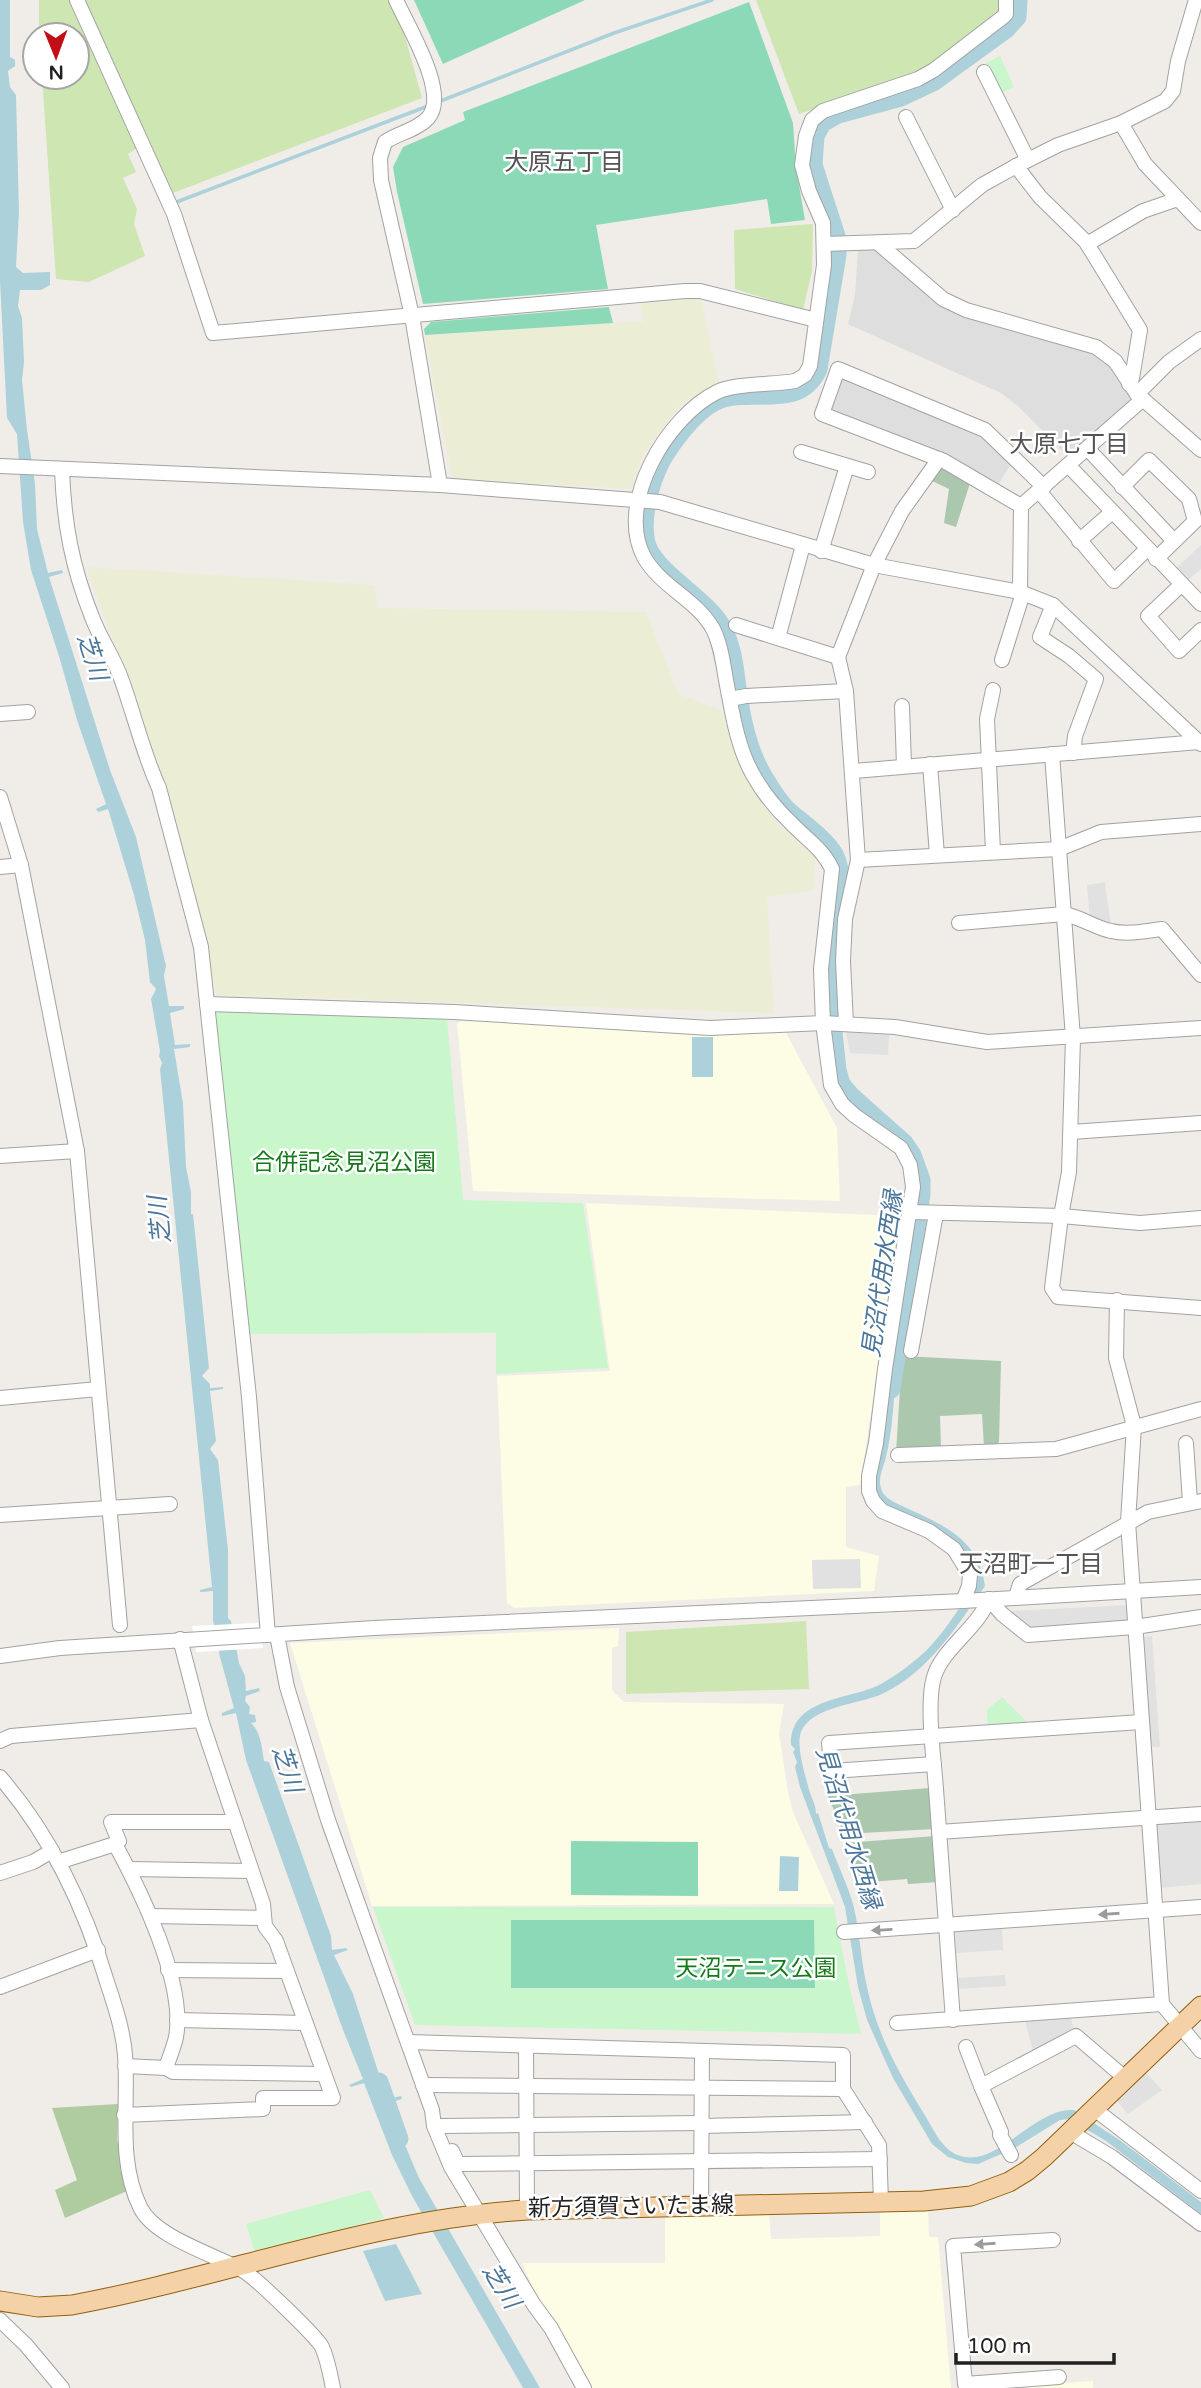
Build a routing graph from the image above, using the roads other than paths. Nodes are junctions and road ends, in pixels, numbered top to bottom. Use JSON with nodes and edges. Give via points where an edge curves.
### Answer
{"nodes":[{"id":1,"x":77,"y":0,"type":"edge"},
{"id":2,"x":396,"y":0,"type":"edge"},
{"id":3,"x":1006,"y":0,"type":"edge"},
{"id":4,"x":1196,"y":0,"type":"edge"},
{"id":5,"x":984,"y":72,"type":"dead end"},
{"id":6,"x":906,"y":117,"type":"dead end"},
{"id":7,"x":1121,"y":123,"type":"junction"},
{"id":8,"x":1022,"y":163,"type":"junction"},
{"id":9,"x":1178,"y":199,"type":"junction"},
{"id":10,"x":953,"y":210,"type":"junction"},
{"id":11,"x":1201,"y":223,"type":"edge"},
{"id":12,"x":878,"y":243,"type":"junction"},
{"id":13,"x":824,"y":244,"type":"junction"},
{"id":14,"x":1087,"y":244,"type":"junction"},
{"id":15,"x":412,"y":316,"type":"junction"},
{"id":16,"x":816,"y":320,"type":"junction"},
{"id":17,"x":1201,"y":339,"type":"edge"},
{"id":18,"x":1136,"y":393,"type":"junction"},
{"id":19,"x":1087,"y":449,"type":"junction"},
{"id":20,"x":1201,"y":450,"type":"edge"},
{"id":21,"x":801,"y":452,"type":"dead end"},
{"id":22,"x":939,"y":459,"type":"junction"},
{"id":23,"x":3,"y":466,"type":"edge"},
{"id":24,"x":847,"y":466,"type":"junction"},
{"id":25,"x":1068,"y":466,"type":"junction"},
{"id":26,"x":60,"y":469,"type":"junction"},
{"id":27,"x":868,"y":472,"type":"dead end"},
{"id":28,"x":440,"y":485,"type":"junction"},
{"id":29,"x":1122,"y":487,"type":"junction"},
{"id":30,"x":1041,"y":489,"type":"junction"},
{"id":31,"x":637,"y":499,"type":"junction"},
{"id":32,"x":1021,"y":506,"type":"junction"},
{"id":33,"x":1112,"y":512,"type":"junction"},
{"id":34,"x":1079,"y":541,"type":"junction"},
{"id":35,"x":1174,"y":541,"type":"junction"},
{"id":36,"x":803,"y":545,"type":"junction"},
{"id":37,"x":821,"y":551,"type":"junction"},
{"id":38,"x":1152,"y":554,"type":"junction"},
{"id":39,"x":874,"y":565,"type":"junction"},
{"id":40,"x":1182,"y":584,"type":"junction"},
{"id":41,"x":1022,"y":593,"type":"junction"},
{"id":42,"x":1201,"y":604,"type":"edge"},
{"id":43,"x":1053,"y":605,"type":"junction"},
{"id":44,"x":736,"y":625,"type":"dead end"},
{"id":45,"x":1201,"y":631,"type":"edge"},
{"id":46,"x":778,"y":638,"type":"junction"},
{"id":47,"x":838,"y":657,"type":"junction"},
{"id":48,"x":1002,"y":660,"type":"dead end"},
{"id":49,"x":993,"y":690,"type":"dead end"},
{"id":50,"x":846,"y":691,"type":"junction"},
{"id":51,"x":730,"y":699,"type":"junction"},
{"id":52,"x":902,"y":706,"type":"dead end"},
{"id":53,"x":28,"y":712,"type":"dead end"},
{"id":54,"x":0,"y":714,"type":"edge"},
{"id":55,"x":1200,"y":743,"type":"edge"},
{"id":56,"x":1073,"y":753,"type":"junction"},
{"id":57,"x":1052,"y":754,"type":"junction"},
{"id":58,"x":989,"y":760,"type":"junction"},
{"id":59,"x":930,"y":764,"type":"junction"},
{"id":60,"x":904,"y":766,"type":"junction"},
{"id":61,"x":854,"y":771,"type":"junction"},
{"id":62,"x":0,"y":797,"type":"edge"},
{"id":63,"x":1201,"y":824,"type":"edge"},
{"id":64,"x":1059,"y":849,"type":"junction"},
{"id":65,"x":993,"y":852,"type":"junction"},
{"id":66,"x":937,"y":855,"type":"junction"},
{"id":67,"x":858,"y":860,"type":"junction"},
{"id":68,"x":21,"y":865,"type":"junction"},
{"id":69,"x":0,"y":867,"type":"edge"},
{"id":70,"x":1064,"y":914,"type":"junction"},
{"id":71,"x":959,"y":923,"type":"dead end"},
{"id":72,"x":1201,"y":975,"type":"edge"},
{"id":73,"x":207,"y":1004,"type":"junction"},
{"id":74,"x":823,"y":1023,"type":"junction"},
{"id":75,"x":846,"y":1024,"type":"junction"},
{"id":76,"x":1201,"y":1028,"type":"edge"},
{"id":77,"x":1073,"y":1038,"type":"junction"},
{"id":78,"x":1201,"y":1123,"type":"edge"},
{"id":79,"x":1071,"y":1132,"type":"junction"},
{"id":80,"x":77,"y":1151,"type":"junction"},
{"id":81,"x":0,"y":1156,"type":"edge"},
{"id":82,"x":910,"y":1212,"type":"junction"},
{"id":83,"x":935,"y":1214,"type":"junction"},
{"id":84,"x":1060,"y":1216,"type":"junction"},
{"id":85,"x":1201,"y":1218,"type":"edge"},
{"id":86,"x":1117,"y":1300,"type":"junction"},
{"id":87,"x":1201,"y":1308,"type":"edge"},
{"id":88,"x":911,"y":1351,"type":"dead end"},
{"id":89,"x":98,"y":1389,"type":"junction"},
{"id":90,"x":0,"y":1398,"type":"edge"},
{"id":91,"x":1201,"y":1409,"type":"edge"},
{"id":92,"x":1134,"y":1426,"type":"junction"},
{"id":93,"x":1186,"y":1443,"type":"dead end"},
{"id":94,"x":898,"y":1455,"type":"dead end"},
{"id":95,"x":1196,"y":1502,"type":"edge"},
{"id":96,"x":170,"y":1504,"type":"dead end"},
{"id":97,"x":110,"y":1508,"type":"junction"},
{"id":98,"x":0,"y":1515,"type":"edge"},
{"id":99,"x":1128,"y":1522,"type":"junction"},
{"id":100,"x":1201,"y":1587,"type":"edge"},
{"id":101,"x":1131,"y":1591,"type":"junction"},
{"id":102,"x":1016,"y":1598,"type":"junction"},
{"id":103,"x":986,"y":1599,"type":"junction"},
{"id":104,"x":961,"y":1601,"type":"junction"},
{"id":105,"x":1201,"y":1617,"type":"edge"},
{"id":106,"x":120,"y":1625,"type":"dead end"},
{"id":107,"x":1135,"y":1627,"type":"junction"},
{"id":108,"x":269,"y":1635,"type":"junction"},
{"id":109,"x":185,"y":1639,"type":"junction"},
{"id":110,"x":0,"y":1656,"type":"edge"},
{"id":111,"x":201,"y":1720,"type":"junction"},
{"id":112,"x":1141,"y":1722,"type":"junction"},
{"id":113,"x":932,"y":1738,"type":"junction"},
{"id":114,"x":0,"y":1741,"type":"edge"},
{"id":115,"x":934,"y":1764,"type":"junction"},
{"id":116,"x":0,"y":1777,"type":"edge"},
{"id":117,"x":1201,"y":1814,"type":"edge"},
{"id":118,"x":1149,"y":1817,"type":"junction"},
{"id":119,"x":234,"y":1822,"type":"junction"},
{"id":120,"x":939,"y":1832,"type":"junction"},
{"id":121,"x":115,"y":1844,"type":"junction"},
{"id":122,"x":55,"y":1857,"type":"junction"},
{"id":123,"x":129,"y":1869,"type":"junction"},
{"id":124,"x":251,"y":1871,"type":"junction"},
{"id":125,"x":0,"y":1873,"type":"edge"},
{"id":126,"x":1201,"y":1907,"type":"edge"},
{"id":127,"x":1155,"y":1910,"type":"junction"},
{"id":128,"x":152,"y":1916,"type":"junction"},
{"id":129,"x":264,"y":1918,"type":"junction"},
{"id":130,"x":946,"y":1926,"type":"junction"},
{"id":131,"x":850,"y":1932,"type":"dead end"},
{"id":132,"x":97,"y":1950,"type":"junction"},
{"id":133,"x":168,"y":1970,"type":"junction"},
{"id":134,"x":286,"y":1971,"type":"junction"},
{"id":135,"x":1,"y":1984,"type":"edge"},
{"id":136,"x":1162,"y":2004,"type":"junction"},
{"id":137,"x":1201,"y":2006,"type":"edge"},
{"id":138,"x":177,"y":2020,"type":"junction"},
{"id":139,"x":953,"y":2020,"type":"junction"},
{"id":140,"x":305,"y":2023,"type":"junction"},
{"id":141,"x":897,"y":2023,"type":"dead end"},
{"id":142,"x":1180,"y":2026,"type":"junction"},
{"id":143,"x":408,"y":2042,"type":"junction"},
{"id":144,"x":526,"y":2046,"type":"junction"},
{"id":145,"x":966,"y":2047,"type":"dead end"},
{"id":146,"x":702,"y":2051,"type":"junction"},
{"id":147,"x":1201,"y":2051,"type":"edge"},
{"id":148,"x":125,"y":2066,"type":"junction"},
{"id":149,"x":166,"y":2068,"type":"junction"},
{"id":150,"x":323,"y":2074,"type":"junction"},
{"id":151,"x":1125,"y":2078,"type":"junction"},
{"id":152,"x":423,"y":2085,"type":"junction"},
{"id":153,"x":981,"y":2086,"type":"junction"},
{"id":154,"x":526,"y":2087,"type":"junction"},
{"id":155,"x":701,"y":2089,"type":"junction"},
{"id":156,"x":843,"y":2089,"type":"junction"},
{"id":157,"x":432,"y":2109,"type":"junction"},
{"id":158,"x":1091,"y":2110,"type":"junction"},
{"id":159,"x":124,"y":2115,"type":"junction"},
{"id":160,"x":865,"y":2122,"type":"junction"},
{"id":161,"x":526,"y":2125,"type":"junction"},
{"id":162,"x":701,"y":2125,"type":"junction"},
{"id":163,"x":441,"y":2126,"type":"junction"},
{"id":164,"x":1073,"y":2129,"type":"junction"},
{"id":165,"x":1010,"y":2153,"type":"dead end"},
{"id":166,"x":880,"y":2159,"type":"junction"},
{"id":167,"x":701,"y":2162,"type":"junction"},
{"id":168,"x":526,"y":2164,"type":"junction"},
{"id":169,"x":1197,"y":2182,"type":"edge"},
{"id":170,"x":881,"y":2202,"type":"junction"},
{"id":171,"x":701,"y":2206,"type":"junction"},
{"id":172,"x":527,"y":2210,"type":"junction"},
{"id":173,"x":474,"y":2214,"type":"junction"},
{"id":174,"x":1201,"y":2224,"type":"edge"},
{"id":175,"x":1054,"y":2240,"type":"dead end"},
{"id":176,"x":232,"y":2266,"type":"junction"},
{"id":177,"x":2,"y":2310,"type":"edge"},
{"id":178,"x":1059,"y":2377,"type":"dead end"},
{"id":179,"x":62,"y":2388,"type":"edge"},
{"id":180,"x":333,"y":2388,"type":"edge"},
{"id":181,"x":584,"y":2388,"type":"edge"}],
"edges":[{"from":1,"to":15,"type":"street","via":[[174,214],[213,333]]},
{"from":2,"to":15,"type":"street","via":[[432,79],[435,96],[430,117],[385,142],[380,158]]},
{"from":3,"to":13,"type":"street","via":[[1003,18],[934,70],[902,86],[822,111],[812,120],[802,165],[820,212]]},
{"from":4,"to":7,"type":"street","via":[[1170,97]]},
{"from":5,"to":8,"type":"street"},
{"from":6,"to":10,"type":"street"},
{"from":7,"to":8,"type":"street"},
{"from":7,"to":9,"type":"street","via":[[1145,164]]},
{"from":8,"to":10,"type":"street","via":[[982,185]]},
{"from":8,"to":14,"type":"street","via":[[1040,197]]},
{"from":9,"to":11,"type":"street"},
{"from":9,"to":14,"type":"street","via":[[1143,211]]},
{"from":10,"to":12,"type":"street","via":[[914,241]]},
{"from":12,"to":13,"type":"street"},
{"from":12,"to":18,"type":"street","via":[[943,299],[966,310],[1096,347],[1115,361]]},
{"from":13,"to":16,"type":"street"},
{"from":14,"to":18,"type":"street","via":[[1140,330],[1132,378]]},
{"from":15,"to":16,"type":"street","via":[[700,291]]},
{"from":15,"to":28,"type":"street"},
{"from":16,"to":31,"type":"street","via":[[805,375],[795,381],[713,394],[690,411],[661,445]]},
{"from":17,"to":18,"type":"street"},
{"from":18,"to":19,"type":"street"},
{"from":18,"to":20,"type":"street"},
{"from":19,"to":25,"type":"street"},
{"from":19,"to":29,"type":"street"},
{"from":21,"to":24,"type":"street"},
{"from":22,"to":30,"type":"street","via":[[822,414],[838,369],[985,430]]},
{"from":22,"to":32,"type":"street"},
{"from":22,"to":39,"type":"street","via":[[902,511]]},
{"from":23,"to":26,"type":"street"},
{"from":24,"to":27,"type":"street"},
{"from":24,"to":37,"type":"street"},
{"from":25,"to":30,"type":"street"},
{"from":25,"to":33,"type":"street"},
{"from":26,"to":28,"type":"street"},
{"from":26,"to":73,"type":"street","via":[[70,550],[159,788],[201,947]]},
{"from":28,"to":31,"type":"street"},
{"from":29,"to":35,"type":"street"},
{"from":29,"to":35,"type":"street","via":[[1150,460],[1189,499],[1195,521]]},
{"from":30,"to":32,"type":"street"},
{"from":30,"to":34,"type":"street"},
{"from":31,"to":36,"type":"street"},
{"from":31,"to":51,"type":"street","via":[[643,556],[708,621],[717,637]]},
{"from":32,"to":41,"type":"street"},
{"from":33,"to":34,"type":"street"},
{"from":33,"to":38,"type":"street"},
{"from":34,"to":38,"type":"street","via":[[1114,580]]},
{"from":35,"to":38,"type":"street"},
{"from":36,"to":37,"type":"street"},
{"from":36,"to":46,"type":"street"},
{"from":37,"to":39,"type":"street"},
{"from":38,"to":40,"type":"street"},
{"from":39,"to":41,"type":"street"},
{"from":39,"to":47,"type":"street"},
{"from":40,"to":42,"type":"street"},
{"from":40,"to":45,"type":"street","via":[[1148,617],[1179,651]]},
{"from":41,"to":43,"type":"street"},
{"from":41,"to":48,"type":"street"},
{"from":43,"to":55,"type":"street"},
{"from":43,"to":56,"type":"street","via":[[1040,637],[1096,679]]},
{"from":44,"to":46,"type":"street"},
{"from":46,"to":47,"type":"street"},
{"from":47,"to":50,"type":"street"},
{"from":49,"to":58,"type":"street","via":[[987,719]]},
{"from":50,"to":51,"type":"street"},
{"from":50,"to":61,"type":"street"},
{"from":51,"to":74,"type":"street","via":[[745,759],[766,796],[826,855],[832,869],[822,947]]},
{"from":52,"to":60,"type":"street"},
{"from":53,"to":54,"type":"street"},
{"from":55,"to":56,"type":"street"},
{"from":56,"to":57,"type":"street"},
{"from":57,"to":58,"type":"street"},
{"from":57,"to":64,"type":"street"},
{"from":58,"to":59,"type":"street"},
{"from":58,"to":65,"type":"street"},
{"from":59,"to":60,"type":"street"},
{"from":59,"to":66,"type":"street"},
{"from":60,"to":61,"type":"street"},
{"from":61,"to":67,"type":"street"},
{"from":62,"to":68,"type":"street"},
{"from":63,"to":64,"type":"street","via":[[1101,832]]},
{"from":64,"to":65,"type":"street"},
{"from":64,"to":70,"type":"street"},
{"from":65,"to":66,"type":"street"},
{"from":66,"to":67,"type":"street"},
{"from":67,"to":75,"type":"street","via":[[845,919]]},
{"from":68,"to":69,"type":"street"},
{"from":68,"to":80,"type":"street"},
{"from":70,"to":71,"type":"street"},
{"from":70,"to":72,"type":"street","via":[[1109,931],[1162,929]]},
{"from":70,"to":77,"type":"street"},
{"from":73,"to":74,"type":"street","via":[[454,1012],[710,1028]]},
{"from":73,"to":108,"type":"street"},
{"from":74,"to":75,"type":"street"},
{"from":74,"to":82,"type":"street","via":[[831,1085],[848,1110],[901,1148],[910,1165],[914,1186]]},
{"from":75,"to":77,"type":"street","via":[[987,1042]]},
{"from":76,"to":77,"type":"street"},
{"from":77,"to":79,"type":"street"},
{"from":78,"to":79,"type":"street"},
{"from":79,"to":84,"type":"street"},
{"from":80,"to":81,"type":"street"},
{"from":80,"to":89,"type":"street"},
{"from":82,"to":83,"type":"street"},
{"from":82,"to":104,"type":"street","via":[[869,1491],[882,1511],[929,1531],[954,1549],[970,1575]]},
{"from":83,"to":84,"type":"street"},
{"from":83,"to":88,"type":"street"},
{"from":84,"to":85,"type":"street","via":[[1140,1223]]},
{"from":84,"to":86,"type":"street","via":[[1052,1288],[1058,1297]]},
{"from":86,"to":87,"type":"street"},
{"from":86,"to":92,"type":"street","via":[[1116,1358]]},
{"from":89,"to":90,"type":"street"},
{"from":89,"to":97,"type":"street"},
{"from":91,"to":92,"type":"street"},
{"from":92,"to":94,"type":"street","via":[[1056,1448]]},
{"from":92,"to":99,"type":"street"},
{"from":93,"to":95,"type":"street"},
{"from":95,"to":99,"type":"street","via":[[1148,1512]]},
{"from":96,"to":97,"type":"street"},
{"from":97,"to":98,"type":"street"},
{"from":97,"to":106,"type":"street"},
{"from":99,"to":101,"type":"street"},
{"from":99,"to":102,"type":"street","via":[[1020,1584]]},
{"from":100,"to":101,"type":"street"},
{"from":101,"to":102,"type":"street"},
{"from":101,"to":107,"type":"street"},
{"from":102,"to":103,"type":"street"},
{"from":103,"to":104,"type":"street"},
{"from":103,"to":107,"type":"street","via":[[1028,1635]]},
{"from":103,"to":113,"type":"street","via":[[984,1612],[934,1675]]},
{"from":104,"to":108,"type":"street"},
{"from":105,"to":107,"type":"street"},
{"from":107,"to":112,"type":"street"},
{"from":108,"to":109,"type":"street"},
{"from":108,"to":143,"type":"street","via":[[328,1820]]},
{"from":109,"to":110,"type":"street"},
{"from":109,"to":111,"type":"street"},
{"from":111,"to":114,"type":"street","via":[[11,1736]]},
{"from":111,"to":119,"type":"street"},
{"from":112,"to":113,"type":"street"},
{"from":112,"to":118,"type":"street"},
{"from":113,"to":115,"type":"street"},
{"from":113,"to":115,"type":"street","via":[[829,1743],[832,1771]]},
{"from":115,"to":120,"type":"street"},
{"from":116,"to":122,"type":"street"},
{"from":117,"to":118,"type":"street"},
{"from":118,"to":120,"type":"street"},
{"from":118,"to":127,"type":"street"},
{"from":119,"to":121,"type":"street","via":[[111,1822],[119,1841]]},
{"from":119,"to":124,"type":"street"},
{"from":120,"to":130,"type":"street"},
{"from":121,"to":122,"type":"street"},
{"from":121,"to":123,"type":"street"},
{"from":122,"to":125,"type":"street"},
{"from":122,"to":132,"type":"street"},
{"from":123,"to":124,"type":"street"},
{"from":123,"to":128,"type":"street"},
{"from":124,"to":129,"type":"street"},
{"from":126,"to":127,"type":"street"},
{"from":127,"to":130,"type":"street","one_way":true},
{"from":127,"to":136,"type":"street"},
{"from":128,"to":129,"type":"street"},
{"from":128,"to":133,"type":"street"},
{"from":129,"to":134,"type":"street"},
{"from":130,"to":131,"type":"street","one_way":true},
{"from":130,"to":139,"type":"street"},
{"from":132,"to":135,"type":"street"},
{"from":132,"to":148,"type":"street","via":[[119,2024]]},
{"from":133,"to":134,"type":"street"},
{"from":133,"to":138,"type":"street"},
{"from":134,"to":140,"type":"street"},
{"from":136,"to":139,"type":"street"},
{"from":136,"to":142,"type":"street"},
{"from":137,"to":142,"type":"main road","name":"新方須賀さいたま線"},
{"from":138,"to":140,"type":"street"},
{"from":138,"to":149,"type":"street"},
{"from":139,"to":141,"type":"street"},
{"from":140,"to":150,"type":"street"},
{"from":142,"to":147,"type":"street"},
{"from":142,"to":151,"type":"main road","name":"新方須賀さいたま線"},
{"from":143,"to":144,"type":"street"},
{"from":143,"to":152,"type":"street"},
{"from":144,"to":146,"type":"street"},
{"from":144,"to":154,"type":"street"},
{"from":145,"to":153,"type":"street"},
{"from":146,"to":155,"type":"street"},
{"from":146,"to":156,"type":"street","via":[[843,2055]]},
{"from":148,"to":149,"type":"street"},
{"from":148,"to":159,"type":"street"},
{"from":149,"to":150,"type":"street","via":[[173,2072]]},
{"from":150,"to":159,"type":"street","via":[[333,2098],[263,2098],[263,2109]]},
{"from":151,"to":153,"type":"street","via":[[1076,2036]]},
{"from":151,"to":158,"type":"main road","name":"新方須賀さいたま線"},
{"from":152,"to":154,"type":"street"},
{"from":152,"to":157,"type":"street"},
{"from":153,"to":165,"type":"street"},
{"from":154,"to":155,"type":"street"},
{"from":154,"to":161,"type":"street"},
{"from":155,"to":156,"type":"street"},
{"from":155,"to":162,"type":"street"},
{"from":156,"to":160,"type":"street"},
{"from":157,"to":163,"type":"street"},
{"from":157,"to":173,"type":"street","via":[[434,2126]]},
{"from":158,"to":164,"type":"main road","name":"新方須賀さいたま線"},
{"from":158,"to":169,"type":"street"},
{"from":159,"to":176,"type":"street","via":[[131,2185],[140,2209],[158,2228]]},
{"from":160,"to":162,"type":"street"},
{"from":160,"to":166,"type":"street","via":[[879,2145]]},
{"from":161,"to":162,"type":"street"},
{"from":161,"to":163,"type":"street"},
{"from":161,"to":168,"type":"street"},
{"from":162,"to":167,"type":"street"},
{"from":163,"to":168,"type":"street","via":[[458,2164]]},
{"from":164,"to":170,"type":"main road","name":"新方須賀さいたま線","via":[[1027,2171],[990,2190],[946,2200]]},
{"from":164,"to":174,"type":"street"},
{"from":166,"to":167,"type":"street"},
{"from":166,"to":170,"type":"street"},
{"from":167,"to":168,"type":"street"},
{"from":167,"to":171,"type":"street"},
{"from":168,"to":172,"type":"street"},
{"from":170,"to":171,"type":"main road","name":"新方須賀さいたま線"},
{"from":171,"to":172,"type":"main road","name":"新方須賀さいたま線"},
{"from":172,"to":173,"type":"main road","name":"新方須賀さいたま線"},
{"from":173,"to":176,"type":"main road","name":"新方須賀さいたま線"},
{"from":173,"to":181,"type":"street","via":[[551,2328]]},
{"from":175,"to":178,"type":"street","one_way":true,"via":[[953,2246],[965,2384]]},
{"from":176,"to":177,"type":"main road","name":"新方須賀さいたま線","via":[[72,2305]]},
{"from":176,"to":180,"type":"street","via":[[243,2270],[320,2344]]},
{"from":177,"to":179,"type":"street"}]}
